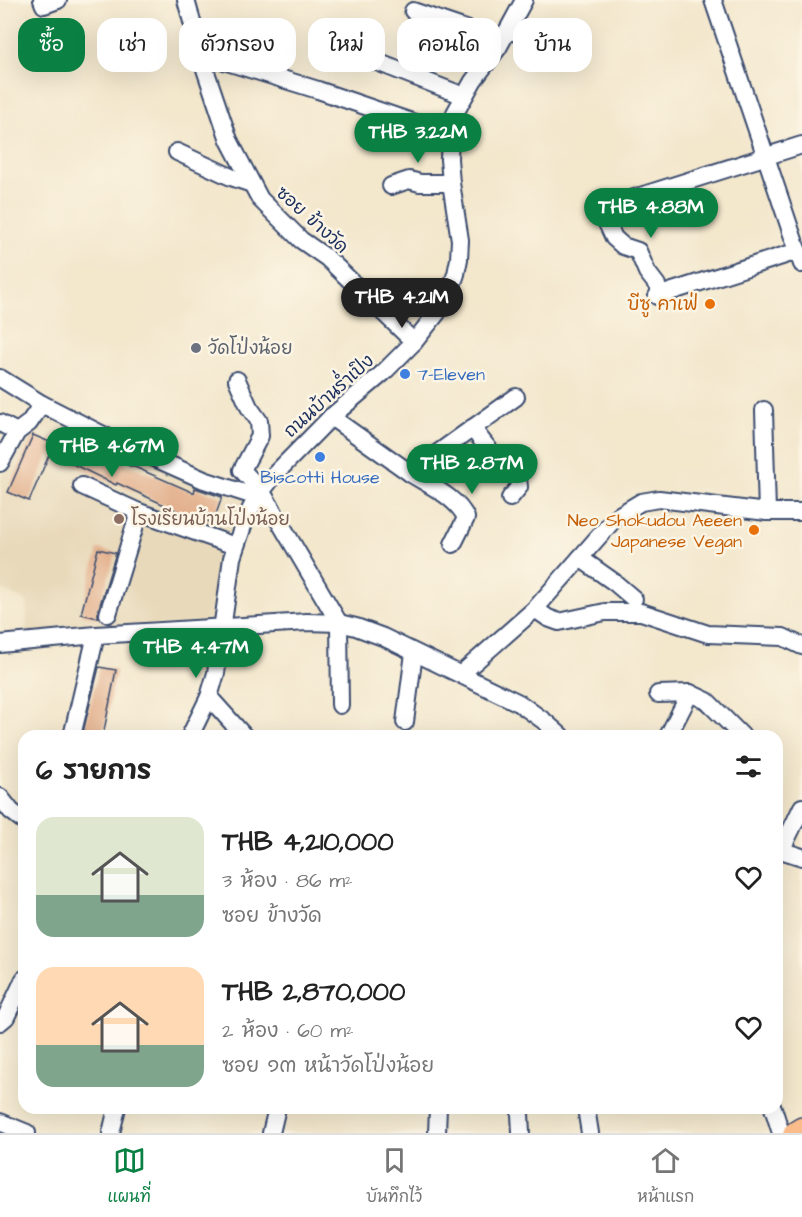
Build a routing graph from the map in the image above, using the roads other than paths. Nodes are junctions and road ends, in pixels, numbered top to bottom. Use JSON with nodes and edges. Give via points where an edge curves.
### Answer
{"nodes":[{"id":1,"x":42,"y":0,"type":"edge"},
{"id":2,"x":58,"y":0,"type":"edge"},
{"id":3,"x":186,"y":0,"type":"edge"},
{"id":4,"x":524,"y":0,"type":"edge"},
{"id":5,"x":713,"y":0,"type":"edge"},
{"id":6,"x":413,"y":11,"type":"dead end"},
{"id":7,"x":191,"y":18,"type":"edge"},
{"id":8,"x":504,"y":36,"type":"junction"},
{"id":9,"x":513,"y":37,"type":"edge"},
{"id":10,"x":385,"y":65,"type":"edge"},
{"id":11,"x":207,"y":72,"type":"edge"},
{"id":12,"x":260,"y":72,"type":"edge"},
{"id":13,"x":464,"y":96,"type":"junction"},
{"id":14,"x":450,"y":135,"type":"junction"},
{"id":15,"x":802,"y":145,"type":"edge"},
{"id":16,"x":177,"y":152,"type":"dead end"},
{"id":17,"x":765,"y":156,"type":"junction"},
{"id":18,"x":451,"y":183,"type":"junction"},
{"id":19,"x":252,"y":184,"type":"junction"},
{"id":20,"x":391,"y":186,"type":"dead end"},
{"id":21,"x":800,"y":258,"type":"edge"},
{"id":22,"x":414,"y":342,"type":"junction"},
{"id":23,"x":0,"y":378,"type":"edge"},
{"id":24,"x":237,"y":380,"type":"dead end"},
{"id":25,"x":516,"y":397,"type":"dead end"},
{"id":26,"x":42,"y":405,"type":"junction"},
{"id":27,"x":764,"y":410,"type":"dead end"},
{"id":28,"x":331,"y":417,"type":"junction"},
{"id":29,"x":0,"y":423,"type":"edge"},
{"id":30,"x":472,"y":428,"type":"junction"},
{"id":31,"x":17,"y":432,"type":"junction"},
{"id":32,"x":0,"y":463,"type":"edge"},
{"id":33,"x":410,"y":473,"type":"junction"},
{"id":34,"x":82,"y":486,"type":"dead end"},
{"id":35,"x":259,"y":494,"type":"junction"},
{"id":36,"x":510,"y":498,"type":"dead end"},
{"id":37,"x":139,"y":512,"type":"junction"},
{"id":38,"x":767,"y":512,"type":"junction"},
{"id":39,"x":802,"y":512,"type":"edge"},
{"id":40,"x":453,"y":544,"type":"dead end"},
{"id":41,"x":235,"y":546,"type":"junction"},
{"id":42,"x":580,"y":558,"type":"junction"},
{"id":43,"x":634,"y":599,"type":"dead end"},
{"id":44,"x":535,"y":609,"type":"junction"},
{"id":45,"x":108,"y":614,"type":"dead end"},
{"id":46,"x":339,"y":623,"type":"junction"},
{"id":47,"x":222,"y":628,"type":"junction"},
{"id":48,"x":96,"y":635,"type":"junction"},
{"id":49,"x":0,"y":644,"type":"edge"},
{"id":50,"x":802,"y":646,"type":"edge"},
{"id":51,"x":414,"y":652,"type":"junction"},
{"id":52,"x":460,"y":674,"type":"junction"},
{"id":53,"x":690,"y":693,"type":"junction"},
{"id":54,"x":658,"y":694,"type":"dead end"},
{"id":55,"x":209,"y":698,"type":"junction"},
{"id":56,"x":340,"y":705,"type":"dead end"},
{"id":57,"x":405,"y":722,"type":"dead end"},
{"id":58,"x":72,"y":730,"type":"edge"},
{"id":59,"x":193,"y":730,"type":"edge"},
{"id":60,"x":238,"y":730,"type":"edge"},
{"id":61,"x":554,"y":730,"type":"edge"},
{"id":62,"x":671,"y":730,"type":"edge"},
{"id":63,"x":736,"y":730,"type":"edge"},
{"id":64,"x":0,"y":796,"type":"edge"},
{"id":65,"x":802,"y":807,"type":"edge"},
{"id":66,"x":18,"y":816,"type":"edge"},
{"id":67,"x":783,"y":843,"type":"edge"},
{"id":68,"x":783,"y":851,"type":"edge"},
{"id":69,"x":802,"y":857,"type":"edge"},
{"id":70,"x":18,"y":992,"type":"edge"},
{"id":71,"x":0,"y":1022,"type":"edge"},
{"id":72,"x":116,"y":1114,"type":"edge"},
{"id":73,"x":276,"y":1114,"type":"edge"},
{"id":74,"x":438,"y":1114,"type":"edge"},
{"id":75,"x":520,"y":1114,"type":"dead end"},
{"id":76,"x":587,"y":1114,"type":"edge"},
{"id":77,"x":775,"y":1114,"type":"edge"},
{"id":78,"x":0,"y":1122,"type":"edge"},
{"id":79,"x":802,"y":1128,"type":"edge"},
{"id":80,"x":27,"y":1133,"type":"edge"},
{"id":81,"x":111,"y":1133,"type":"edge"},
{"id":82,"x":272,"y":1133,"type":"edge"},
{"id":83,"x":437,"y":1133,"type":"edge"},
{"id":84,"x":521,"y":1133,"type":"edge"},
{"id":85,"x":590,"y":1133,"type":"edge"},
{"id":86,"x":781,"y":1133,"type":"edge"},
{"id":87,"x":794,"y":1133,"type":"edge"}],
"edges":[{"from":1,"to":2,"type":"street","via":[[44,5]]},
{"from":3,"to":7,"type":"street","name":"ซอย ข้างวัด"},
{"from":4,"to":8,"type":"street","name":"ถนนบ้านร่ำเปิง"},
{"from":5,"to":17,"type":"street"},
{"from":6,"to":8,"type":"street"},
{"from":8,"to":9,"type":"street"},
{"from":8,"to":13,"type":"street","name":"ถนนบ้านร่ำเปิง"},
{"from":10,"to":13,"type":"street"},
{"from":11,"to":19,"type":"street","name":"ซอย ข้างวัด","via":[[229,140]]},
{"from":12,"to":14,"type":"street"},
{"from":13,"to":14,"type":"street","name":"ถนนบ้านร่ำเปิง"},
{"from":14,"to":18,"type":"street","name":"ถนนบ้านร่ำเปิง"},
{"from":15,"to":17,"type":"street"},
{"from":16,"to":19,"type":"street"},
{"from":17,"to":21,"type":"street"},
{"from":17,"to":21,"type":"street","via":[[612,205],[606,216],[608,223],[614,238],[638,251],[657,291]]},
{"from":18,"to":20,"type":"street","via":[[409,180]]},
{"from":18,"to":22,"type":"street","name":"ถนนบ้านร่ำเปิง","via":[[460,240],[456,274],[449,294]]},
{"from":19,"to":22,"type":"street","name":"ซอย ข้างวัด","via":[[260,199],[301,240],[327,258]]},
{"from":22,"to":28,"type":"street","name":"ถนนบ้านร่ำเปิง"},
{"from":23,"to":26,"type":"street"},
{"from":24,"to":35,"type":"street","via":[[259,421],[260,436],[242,470]]},
{"from":25,"to":30,"type":"street"},
{"from":26,"to":31,"type":"street"},
{"from":26,"to":35,"type":"street","via":[[204,480]]},
{"from":27,"to":38,"type":"street"},
{"from":28,"to":33,"type":"street"},
{"from":28,"to":35,"type":"street","name":"ถนนบ้านร่ำเปิง"},
{"from":29,"to":31,"type":"street"},
{"from":30,"to":33,"type":"street"},
{"from":30,"to":36,"type":"street","via":[[518,478],[519,487]]},
{"from":31,"to":32,"type":"street"},
{"from":33,"to":40,"type":"street","via":[[453,500],[463,513],[464,523]]},
{"from":34,"to":37,"type":"street"},
{"from":35,"to":41,"type":"street","name":"ถนนบ้านร่ำเปิง"},
{"from":35,"to":46,"type":"street"},
{"from":37,"to":41,"type":"street"},
{"from":37,"to":45,"type":"street"},
{"from":38,"to":39,"type":"street"},
{"from":38,"to":42,"type":"street","via":[[659,499],[641,502],[616,517]]},
{"from":41,"to":47,"type":"street","name":"ถนนบ้านร่ำเปิง"},
{"from":42,"to":43,"type":"street"},
{"from":42,"to":44,"type":"street"},
{"from":44,"to":50,"type":"street","via":[[559,622],[605,612],[641,612],[708,634],[783,637]]},
{"from":44,"to":52,"type":"street"},
{"from":46,"to":47,"type":"street"},
{"from":46,"to":51,"type":"street"},
{"from":46,"to":56,"type":"street"},
{"from":47,"to":48,"type":"street"},
{"from":47,"to":55,"type":"street","name":"ถนนบ้านร่ำเปิง"},
{"from":48,"to":49,"type":"street"},
{"from":48,"to":58,"type":"street"},
{"from":51,"to":52,"type":"street"},
{"from":51,"to":57,"type":"street"},
{"from":52,"to":61,"type":"street","via":[[519,703]]},
{"from":53,"to":54,"type":"street"},
{"from":53,"to":62,"type":"street"},
{"from":53,"to":63,"type":"street","via":[[707,701]]},
{"from":55,"to":59,"type":"street","name":"ถนนบ้านร่ำเปิง"},
{"from":55,"to":60,"type":"street"},
{"from":64,"to":66,"type":"street"},
{"from":65,"to":67,"type":"street"},
{"from":68,"to":69,"type":"street"},
{"from":70,"to":71,"type":"street"},
{"from":72,"to":81,"type":"street"},
{"from":73,"to":82,"type":"street"},
{"from":74,"to":83,"type":"street"},
{"from":75,"to":84,"type":"street"},
{"from":76,"to":85,"type":"street"},
{"from":77,"to":86,"type":"street"},
{"from":78,"to":80,"type":"street"},
{"from":79,"to":87,"type":"main road"}]}
